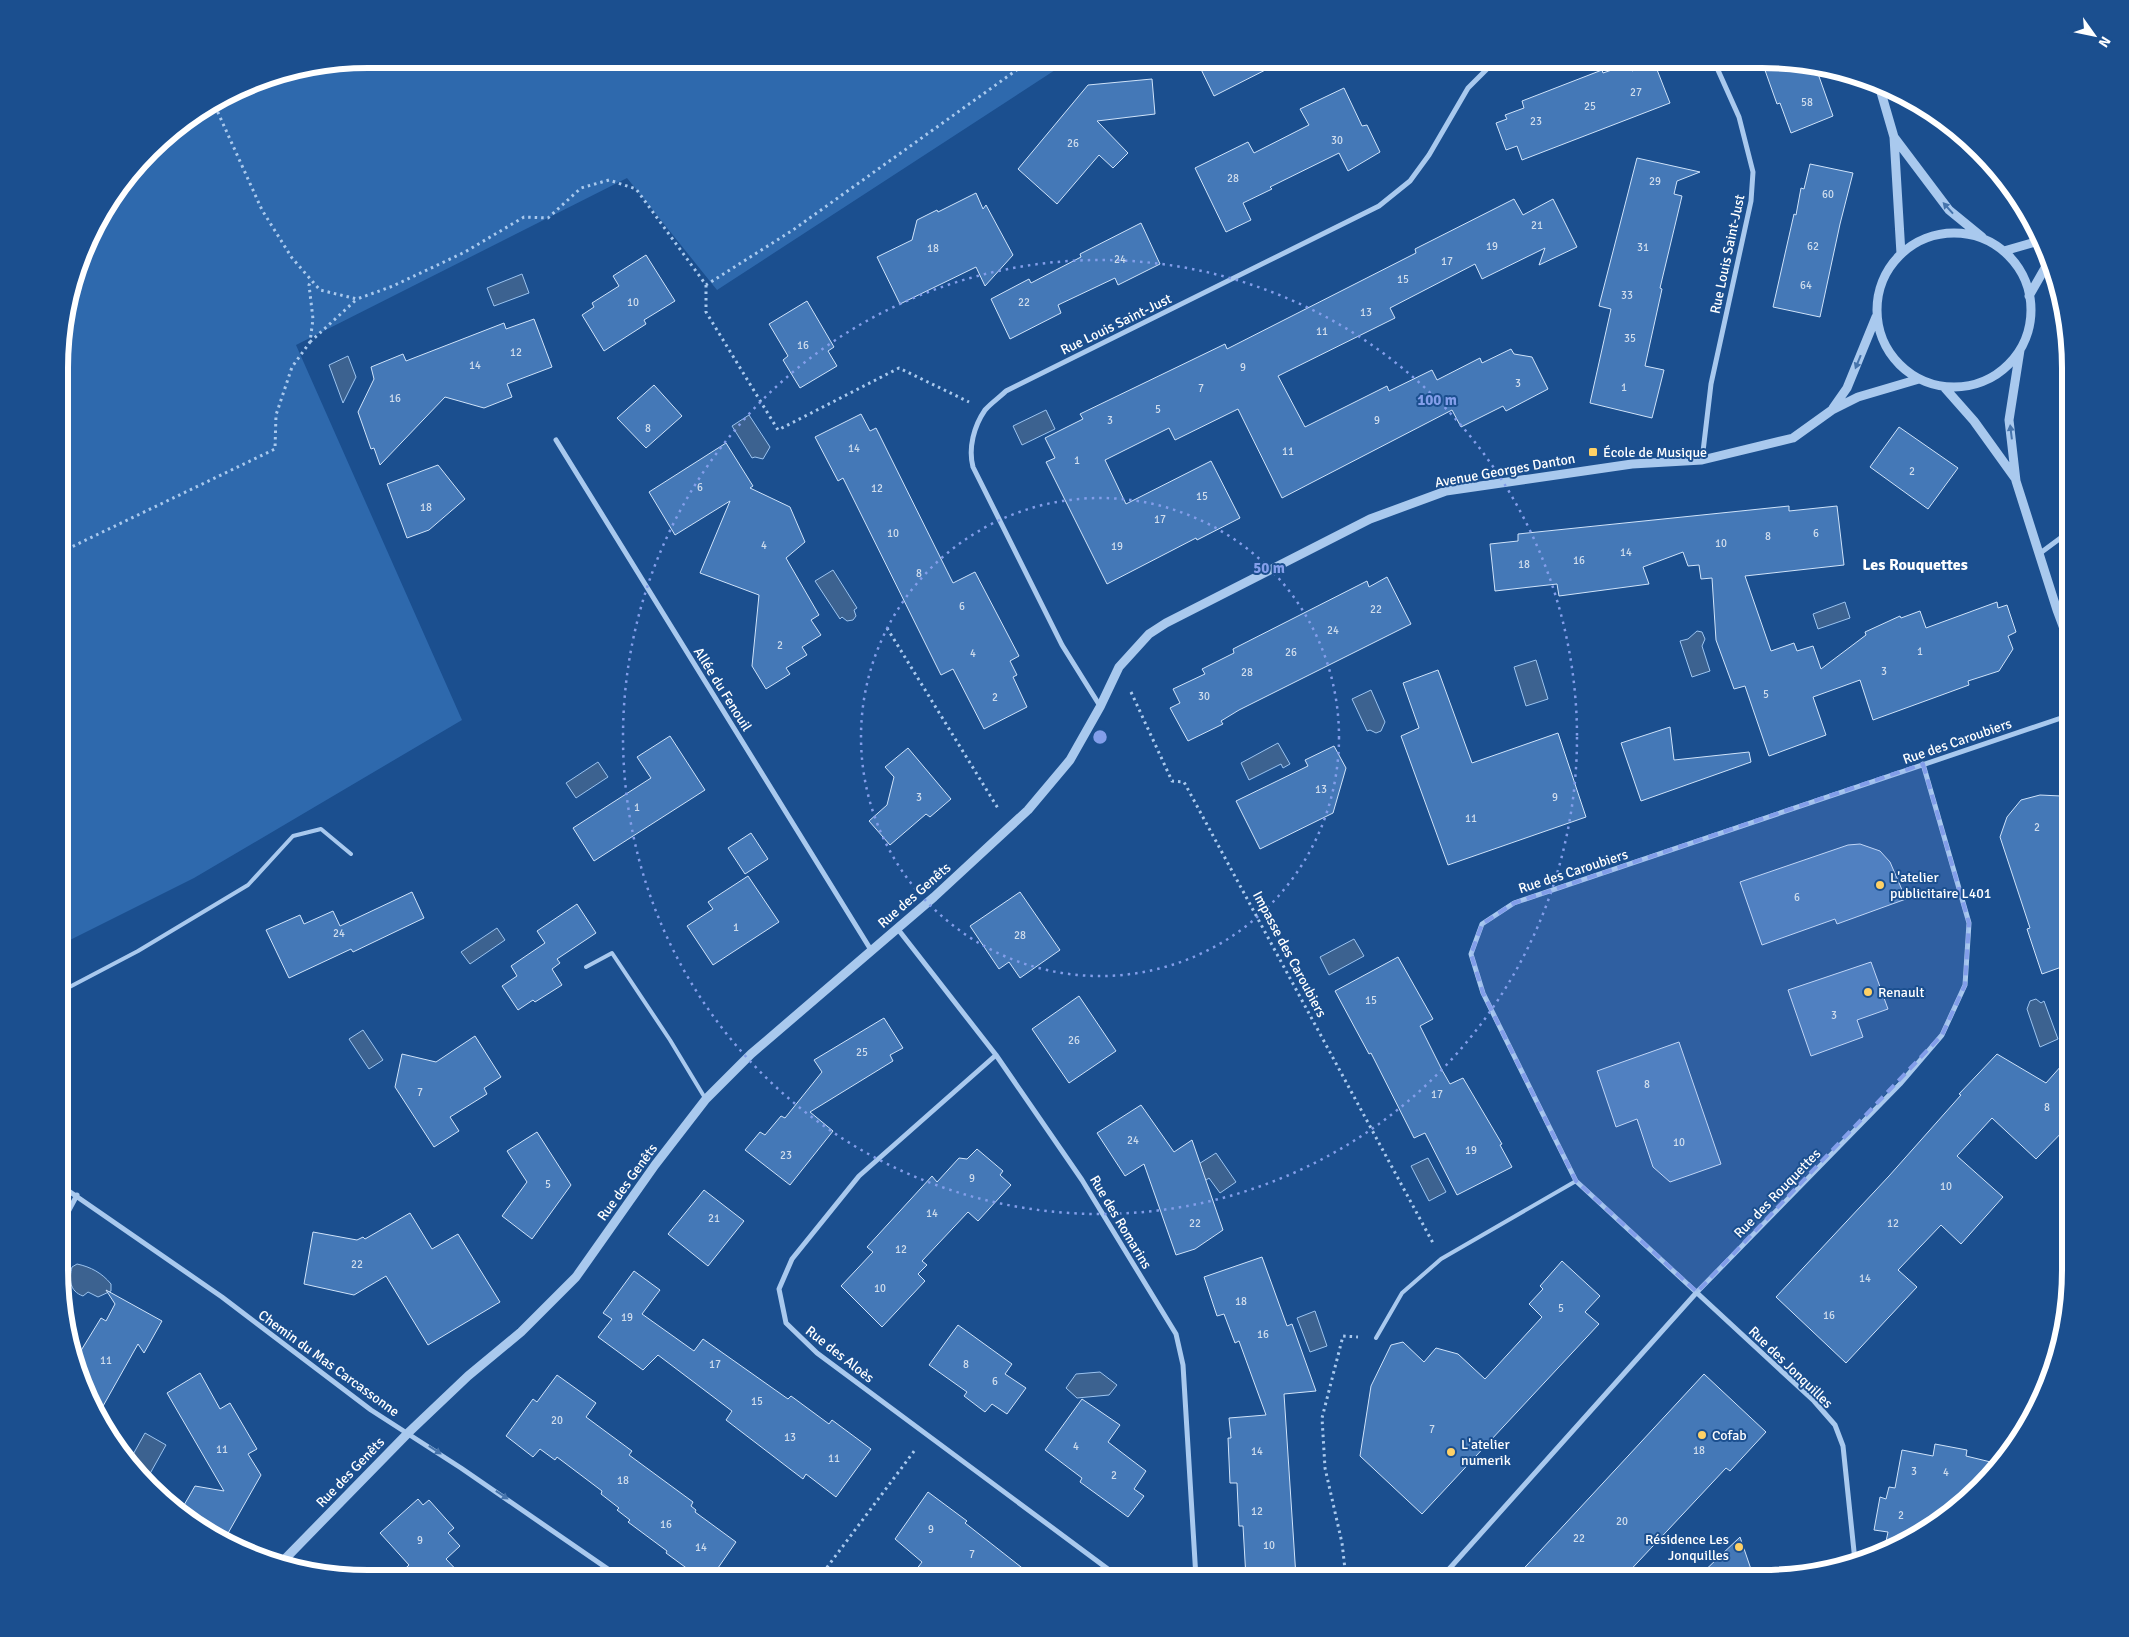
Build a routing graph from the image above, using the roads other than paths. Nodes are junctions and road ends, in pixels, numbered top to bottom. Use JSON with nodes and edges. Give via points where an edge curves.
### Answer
{"nodes":[{"id":1,"x":1488,"y":68,"type":"edge"},
{"id":2,"x":1717,"y":68,"type":"edge"},
{"id":3,"x":1881,"y":92,"type":"edge"},
{"id":4,"x":1894,"y":136,"type":"junction"},
{"id":5,"x":1985,"y":240,"type":"junction"},
{"id":6,"x":2034,"y":242,"type":"edge"},
{"id":7,"x":2004,"y":251,"type":"junction"},
{"id":8,"x":1901,"y":254,"type":"junction"},
{"id":9,"x":2045,"y":268,"type":"edge"},
{"id":10,"x":2029,"y":296,"type":"junction"},
{"id":11,"x":1876,"y":317,"type":"junction"},
{"id":12,"x":2020,"y":348,"type":"junction"},
{"id":13,"x":1918,"y":379,"type":"junction"},
{"id":14,"x":1944,"y":387,"type":"junction"},
{"id":15,"x":1832,"y":410,"type":"junction"},
{"id":16,"x":556,"y":440,"type":"dead end"},
{"id":17,"x":1702,"y":460,"type":"junction"},
{"id":18,"x":2016,"y":481,"type":"junction"},
{"id":19,"x":2062,"y":537,"type":"edge"},
{"id":20,"x":2039,"y":554,"type":"junction"},
{"id":21,"x":2062,"y":606,"type":"edge"},
{"id":22,"x":2057,"y":610,"type":"junction"},
{"id":23,"x":2062,"y":623,"type":"edge"},
{"id":24,"x":1100,"y":707,"type":"junction"},
{"id":25,"x":2062,"y":718,"type":"edge"},
{"id":26,"x":1923,"y":764,"type":"junction"},
{"id":27,"x":1008,"y":829,"type":"joint"},
{"id":28,"x":351,"y":854,"type":"dead end"},
{"id":29,"x":897,"y":928,"type":"junction"},
{"id":30,"x":871,"y":950,"type":"junction"},
{"id":31,"x":586,"y":967,"type":"dead end"},
{"id":32,"x":68,"y":988,"type":"edge"},
{"id":33,"x":996,"y":1055,"type":"junction"},
{"id":34,"x":706,"y":1100,"type":"junction"},
{"id":35,"x":1576,"y":1180,"type":"junction"},
{"id":36,"x":68,"y":1190,"type":"edge"},
{"id":37,"x":77,"y":1196,"type":"junction"},
{"id":38,"x":68,"y":1212,"type":"edge"},
{"id":39,"x":1696,"y":1292,"type":"junction"},
{"id":40,"x":1376,"y":1338,"type":"road end"},
{"id":41,"x":408,"y":1433,"type":"junction"},
{"id":42,"x":1854,"y":1555,"type":"edge"},
{"id":43,"x":286,"y":1558,"type":"edge"},
{"id":44,"x":609,"y":1570,"type":"edge"},
{"id":45,"x":1109,"y":1570,"type":"edge"},
{"id":46,"x":1196,"y":1570,"type":"edge"},
{"id":47,"x":1449,"y":1570,"type":"edge"}],
"edges":[{"from":1,"to":24,"type":"street","name":"Rue Louis Saint-Just","via":[[1468,88],[1410,181],[1379,206],[1006,391],[986,410],[974,434],[970,455],[973,467],[1062,645]]},
{"from":2,"to":17,"type":"street","name":"Rue Louis Saint-Just","via":[[1739,117],[1753,172],[1751,201],[1711,384]]},
{"from":3,"to":4,"type":"street"},
{"from":5,"to":4,"type":"street","one_way":true,"via":[[1948,210]]},
{"from":4,"to":8,"type":"street"},
{"from":5,"to":7,"type":"street"},
{"from":5,"to":8,"type":"street","via":[[1963,234],[1941,234],[1920,241]]},
{"from":6,"to":7,"type":"street"},
{"from":7,"to":10,"type":"street","via":[[2020,272]]},
{"from":8,"to":11,"type":"street","via":[[1886,272],[1878,294]]},
{"from":9,"to":10,"type":"street"},
{"from":10,"to":12,"type":"street","via":[[2027,332]]},
{"from":11,"to":13,"type":"street","via":[[1883,342],[1898,364]]},
{"from":11,"to":15,"type":"street","name":"Avenue Georges Danton","one_way":true,"via":[[1847,388]]},
{"from":12,"to":14,"type":"street","via":[[2006,366],[1988,379],[1966,386]]},
{"from":18,"to":12,"type":"street","one_way":true,"via":[[2009,420]]},
{"from":13,"to":14,"type":"street"},
{"from":13,"to":15,"type":"street","name":"Avenue Georges Danton","via":[[1858,397]]},
{"from":14,"to":18,"type":"street","via":[[1974,421]]},
{"from":15,"to":17,"type":"street","name":"Avenue Georges Danton","via":[[1793,438]]},
{"from":16,"to":30,"type":"street","name":"Allée du Fenouil"},
{"from":17,"to":24,"type":"street","name":"Avenue Georges Danton","via":[[1632,464],[1446,491],[1370,519],[1149,634],[1119,667]]},
{"from":18,"to":20,"type":"street"},
{"from":19,"to":20,"type":"street"},
{"from":20,"to":22,"type":"street"},
{"from":21,"to":22,"type":"street"},
{"from":22,"to":23,"type":"street"},
{"from":24,"to":27,"type":"street","name":"Avenue Georges Danton","via":[[1070,760]]},
{"from":25,"to":26,"type":"street","name":"Rue des Caroubiers"},
{"from":26,"to":35,"type":"street","name":"Rue des Caroubiers","via":[[1514,903],[1482,924],[1471,954],[1483,993]]},
{"from":26,"to":39,"type":"street","name":"Rue des Rouquettes","via":[[1969,923],[1965,985],[1942,1035],[1900,1084]]},
{"from":27,"to":29,"type":"street","name":"Rue des Genêts"},
{"from":28,"to":32,"type":"lane","via":[[321,829],[293,836],[248,885],[138,951]]},
{"from":29,"to":30,"type":"street","name":"Rue des Genêts"},
{"from":29,"to":33,"type":"street","name":"Rue des Romarins"},
{"from":30,"to":34,"type":"street","name":"Rue des Genêts","via":[[751,1054]]},
{"from":31,"to":34,"type":"lane","via":[[612,953]]},
{"from":33,"to":45,"type":"street","name":"Rue des Aloès","via":[[859,1176],[792,1259],[779,1289],[786,1323],[817,1353]]},
{"from":33,"to":46,"type":"street","name":"Rue des Romarins","via":[[1082,1180],[1176,1334],[1183,1364]]},
{"from":34,"to":41,"type":"street","name":"Rue des Genêts","via":[[655,1165],[576,1277],[521,1332],[468,1376]]},
{"from":35,"to":39,"type":"street","name":"Rue des Caroubiers"},
{"from":35,"to":40,"type":"lane","via":[[1441,1259],[1402,1293]]},
{"from":36,"to":37,"type":"street","name":"Chemin du Mas Carcassonne"},
{"from":37,"to":38,"type":"street"},
{"from":37,"to":41,"type":"street","name":"Chemin du Mas Carcassonne","via":[[222,1298],[371,1410]]},
{"from":39,"to":42,"type":"street","name":"Rue des Jonquilles","via":[[1835,1425],[1843,1446]]},
{"from":39,"to":47,"type":"street","name":"Rue des Rouquettes"},
{"from":41,"to":43,"type":"street","name":"Rue des Genêts"},
{"from":41,"to":44,"type":"street","name":"Chemin du Mas Carcassonne","one_way":true}]}
